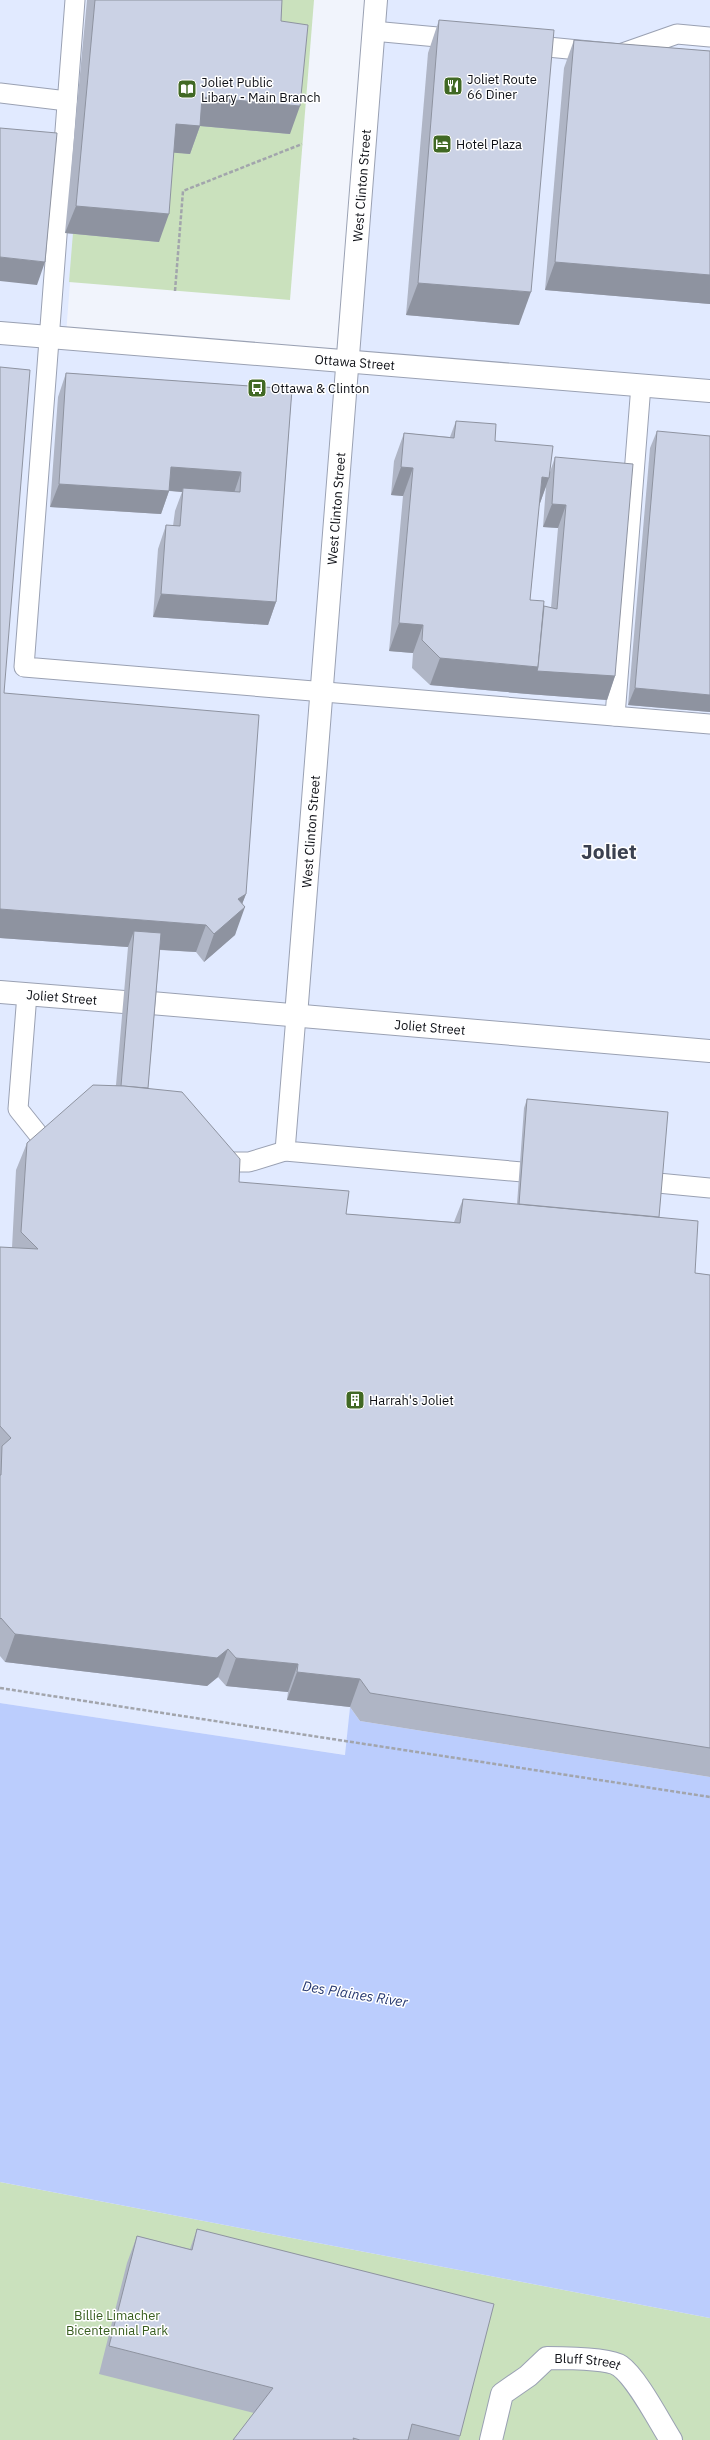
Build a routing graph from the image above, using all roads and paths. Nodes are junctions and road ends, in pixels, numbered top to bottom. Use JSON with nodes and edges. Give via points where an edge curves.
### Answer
{"nodes":[{"id":1,"x":75,"y":0,"type":"edge"},
{"id":2,"x":376,"y":0,"type":"edge"},
{"id":3,"x":373,"y":31,"type":"junction"},
{"id":4,"x":710,"y":37,"type":"edge"},
{"id":5,"x":478,"y":41,"type":"edge"},
{"id":6,"x":509,"y":44,"type":"edge"},
{"id":7,"x":0,"y":93,"type":"edge"},
{"id":8,"x":67,"y":101,"type":"junction"},
{"id":9,"x":302,"y":144,"type":"dead end"},
{"id":10,"x":175,"y":291,"type":"dead end"},
{"id":11,"x":0,"y":333,"type":"edge"},
{"id":12,"x":49,"y":337,"type":"junction"},
{"id":13,"x":347,"y":360,"type":"junction"},
{"id":14,"x":641,"y":385,"type":"junction"},
{"id":15,"x":710,"y":391,"type":"edge"},
{"id":16,"x":323,"y":692,"type":"junction"},
{"id":17,"x":615,"y":716,"type":"junction"},
{"id":18,"x":710,"y":724,"type":"edge"},
{"id":19,"x":0,"y":992,"type":"edge"},
{"id":20,"x":27,"y":994,"type":"junction"},
{"id":21,"x":124,"y":1002,"type":"dead end"},
{"id":22,"x":151,"y":1002,"type":"edge"},
{"id":23,"x":296,"y":1016,"type":"junction"},
{"id":24,"x":710,"y":1051,"type":"edge"},
{"id":25,"x":46,"y":1144,"type":"edge"},
{"id":26,"x":285,"y":1152,"type":"junction"},
{"id":27,"x":208,"y":1162,"type":"edge"},
{"id":28,"x":566,"y":1176,"type":"edge"},
{"id":29,"x":620,"y":1180,"type":"edge"},
{"id":30,"x":710,"y":1188,"type":"edge"},
{"id":31,"x":0,"y":1688,"type":"edge"},
{"id":32,"x":710,"y":1797,"type":"edge"},
{"id":33,"x":491,"y":2440,"type":"edge"},
{"id":34,"x":671,"y":2440,"type":"edge"}],
"edges":[{"from":1,"to":8,"type":"lane"},
{"from":2,"to":3,"type":"street","name":"West Clinton Street"},
{"from":3,"to":5,"type":"lane"},
{"from":3,"to":13,"type":"street","name":"West Clinton Street"},
{"from":4,"to":6,"type":"lane","via":[[678,34],[620,54]]},
{"from":7,"to":8,"type":"lane"},
{"from":8,"to":12,"type":"lane"},
{"from":9,"to":10,"type":"path","via":[[183,190]]},
{"from":11,"to":12,"type":"street","name":"Ottawa Street"},
{"from":12,"to":13,"type":"street","name":"Ottawa Street"},
{"from":12,"to":16,"type":"lane","via":[[24,666]]},
{"from":13,"to":14,"type":"street","name":"Ottawa Street"},
{"from":13,"to":16,"type":"street","name":"West Clinton Street"},
{"from":14,"to":15,"type":"street","name":"Ottawa Street"},
{"from":14,"to":17,"type":"lane"},
{"from":16,"to":17,"type":"lane"},
{"from":16,"to":23,"type":"street","name":"West Clinton Street"},
{"from":17,"to":18,"type":"lane"},
{"from":19,"to":20,"type":"street","name":"Joliet Street"},
{"from":20,"to":21,"type":"street","name":"Joliet Street"},
{"from":20,"to":25,"type":"lane","via":[[18,1109]]},
{"from":22,"to":23,"type":"street","name":"Joliet Street"},
{"from":23,"to":24,"type":"street","name":"Joliet Street"},
{"from":23,"to":26,"type":"lane"},
{"from":26,"to":27,"type":"lane","via":[[250,1162]]},
{"from":26,"to":28,"type":"lane"},
{"from":29,"to":30,"type":"lane"},
{"from":31,"to":32,"type":"path"},
{"from":33,"to":34,"type":"street","name":"Bluff Street","via":[[502,2394],[528,2376],[547,2358],[579,2358],[620,2366],[645,2397]]}]}
